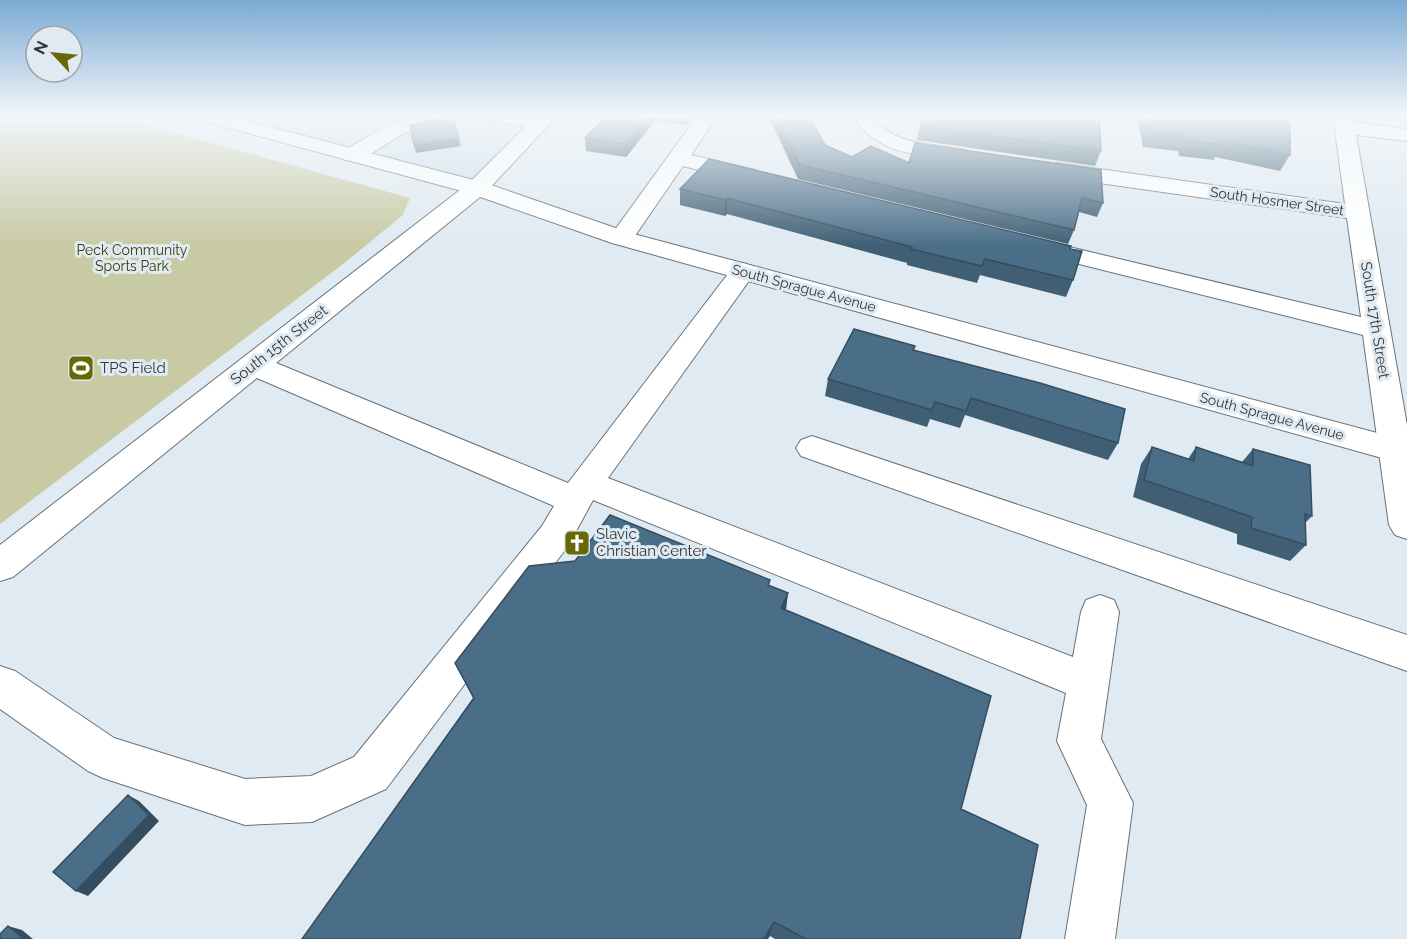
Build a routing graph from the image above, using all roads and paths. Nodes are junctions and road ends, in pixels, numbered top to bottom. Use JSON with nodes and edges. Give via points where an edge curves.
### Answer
{"nodes":[{"id":1,"x":367,"y":159,"type":"edge"},
{"id":2,"x":505,"y":159,"type":"edge"},
{"id":3,"x":677,"y":159,"type":"edge"},
{"id":4,"x":681,"y":159,"type":"edge"},
{"id":5,"x":1350,"y":159,"type":"edge"},
{"id":6,"x":1033,"y":166,"type":"edge"},
{"id":7,"x":771,"y":181,"type":"edge"},
{"id":8,"x":477,"y":189,"type":"junction"},
{"id":9,"x":1359,"y":213,"type":"junction"},
{"id":10,"x":621,"y":238,"type":"junction"},
{"id":11,"x":1014,"y":241,"type":"edge"},
{"id":12,"x":743,"y":271,"type":"junction"},
{"id":13,"x":1377,"y":330,"type":"junction"},
{"id":14,"x":253,"y":365,"type":"junction"},
{"id":15,"x":812,"y":448,"type":"dead end"},
{"id":16,"x":1401,"y":451,"type":"edge"},
{"id":17,"x":580,"y":492,"type":"junction"},
{"id":18,"x":1407,"y":525,"type":"edge"},
{"id":19,"x":0,"y":566,"type":"edge"},
{"id":20,"x":1100,"y":612,"type":"dead end"},
{"id":21,"x":1407,"y":653,"type":"edge"},
{"id":22,"x":1087,"y":682,"type":"junction"},
{"id":23,"x":0,"y":685,"type":"edge"},
{"id":24,"x":1090,"y":939,"type":"edge"}],
"edges":[{"from":1,"to":8,"type":"street","name":"South Sprague Avenue"},
{"from":2,"to":8,"type":"street","name":"South 15th Street"},
{"from":3,"to":10,"type":"street"},
{"from":4,"to":7,"type":"street"},
{"from":5,"to":9,"type":"street","name":"South 17th Street"},
{"from":6,"to":9,"type":"street","name":"South Hosmer Street"},
{"from":8,"to":10,"type":"street","name":"South Sprague Avenue"},
{"from":8,"to":14,"type":"street","name":"South 15th Street"},
{"from":9,"to":13,"type":"street","name":"South 17th Street"},
{"from":10,"to":12,"type":"street","name":"South Sprague Avenue"},
{"from":11,"to":13,"type":"street"},
{"from":12,"to":16,"type":"street","name":"South Sprague Avenue"},
{"from":12,"to":17,"type":"street"},
{"from":13,"to":16,"type":"street","name":"South 17th Street"},
{"from":14,"to":17,"type":"street"},
{"from":14,"to":19,"type":"street","name":"South 15th Street"},
{"from":15,"to":21,"type":"street"},
{"from":16,"to":18,"type":"street","name":"South 17th Street"},
{"from":17,"to":22,"type":"street"},
{"from":17,"to":23,"type":"street","via":[[555,536],[370,773],[312,799],[244,802],[103,756]]},
{"from":20,"to":22,"type":"street"},
{"from":22,"to":24,"type":"street","via":[[1079,741],[1110,803]]}]}
